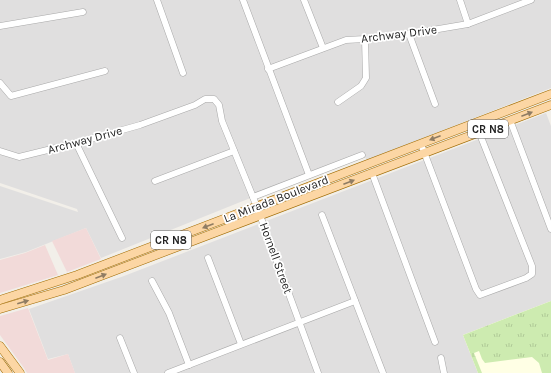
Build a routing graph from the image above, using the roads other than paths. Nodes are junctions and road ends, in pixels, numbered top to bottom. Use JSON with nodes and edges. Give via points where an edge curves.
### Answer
{"nodes":[{"id":1,"x":157,"y":0,"type":"edge"},
{"id":2,"x":243,"y":0,"type":"edge"},
{"id":3,"x":304,"y":0,"type":"edge"},
{"id":4,"x":460,"y":0,"type":"edge"},
{"id":5,"x":531,"y":0,"type":"edge"},
{"id":6,"x":83,"y":12,"type":"dead end"},
{"id":7,"x":468,"y":24,"type":"junction"},
{"id":8,"x":0,"y":26,"type":"edge"},
{"id":9,"x":409,"y":34,"type":"junction"},
{"id":10,"x":366,"y":39,"type":"junction"},
{"id":11,"x":323,"y":48,"type":"junction"},
{"id":12,"x":268,"y":69,"type":"junction"},
{"id":13,"x":105,"y":71,"type":"dead end"},
{"id":14,"x":183,"y":73,"type":"dead end"},
{"id":15,"x":0,"y":83,"type":"edge"},
{"id":16,"x":551,"y":94,"type":"edge"},
{"id":17,"x":214,"y":99,"type":"joint"},
{"id":18,"x":338,"y":102,"type":"dead end"},
{"id":19,"x":435,"y":104,"type":"dead end"},
{"id":20,"x":551,"y":105,"type":"edge"},
{"id":21,"x":510,"y":120,"type":"junction"},
{"id":22,"x":480,"y":132,"type":"junction"},
{"id":23,"x":76,"y":143,"type":"junction"},
{"id":24,"x":421,"y":144,"type":"junction"},
{"id":25,"x":0,"y":151,"type":"edge"},
{"id":26,"x":234,"y":151,"type":"junction"},
{"id":27,"x":425,"y":153,"type":"junction"},
{"id":28,"x":362,"y":155,"type":"dead end"},
{"id":29,"x":372,"y":173,"type":"junction"},
{"id":30,"x":308,"y":175,"type":"junction"},
{"id":31,"x":155,"y":181,"type":"dead end"},
{"id":32,"x":253,"y":197,"type":"junction"},
{"id":33,"x":257,"y":207,"type":"junction"},
{"id":34,"x":322,"y":215,"type":"dead end"},
{"id":35,"x":260,"y":216,"type":"junction"},
{"id":36,"x":551,"y":229,"type":"edge"},
{"id":37,"x":122,"y":238,"type":"dead end"},
{"id":38,"x":208,"y":258,"type":"dead end"},
{"id":39,"x":152,"y":281,"type":"dead end"},
{"id":40,"x":0,"y":300,"type":"edge"},
{"id":41,"x":355,"y":301,"type":"junction"},
{"id":42,"x":0,"y":309,"type":"edge"},
{"id":43,"x":300,"y":322,"type":"junction"},
{"id":44,"x":120,"y":338,"type":"dead end"},
{"id":45,"x":435,"y":342,"type":"dead end"},
{"id":46,"x":241,"y":344,"type":"junction"},
{"id":47,"x":0,"y":346,"type":"edge"},
{"id":48,"x":441,"y":358,"type":"dead end"},
{"id":49,"x":0,"y":362,"type":"edge"},
{"id":50,"x":189,"y":364,"type":"junction"},
{"id":51,"x":8,"y":373,"type":"edge"},
{"id":52,"x":20,"y":373,"type":"edge"},
{"id":53,"x":134,"y":373,"type":"edge"},
{"id":54,"x":168,"y":373,"type":"edge"},
{"id":55,"x":318,"y":373,"type":"edge"},
{"id":56,"x":383,"y":373,"type":"edge"},
{"id":57,"x":444,"y":373,"type":"edge"}],
"edges":[{"from":1,"to":14,"type":"street"},
{"from":2,"to":12,"type":"street"},
{"from":3,"to":11,"type":"street"},
{"from":4,"to":7,"type":"street"},
{"from":5,"to":7,"type":"street","name":"Archway Drive"},
{"from":6,"to":8,"type":"street"},
{"from":7,"to":9,"type":"street","name":"Archway Drive"},
{"from":9,"to":10,"type":"street","name":"Archway Drive"},
{"from":9,"to":19,"type":"street"},
{"from":10,"to":11,"type":"street","name":"Archway Drive","via":[[346,40]]},
{"from":10,"to":18,"type":"street","via":[[366,78],[361,86]]},
{"from":11,"to":12,"type":"street","name":"Archway Drive"},
{"from":12,"to":30,"type":"street"},
{"from":13,"to":15,"type":"street","via":[[11,96]]},
{"from":16,"to":24,"type":"main road","name":"La Mirada Boulevard","number":"CR N8","one_way":true},
{"from":17,"to":23,"type":"street","name":"Archway Drive","via":[[205,100],[140,126]]},
{"from":17,"to":26,"type":"street","name":"Hornell Street","via":[[219,105],[222,121]]},
{"from":21,"to":20,"type":"main road","name":"La Mirada Boulevard","number":"CR N8","one_way":true},
{"from":21,"to":22,"type":"main road","name":"La Mirada Boulevard","number":"CR N8"},
{"from":21,"to":36,"type":"street"},
{"from":22,"to":27,"type":"main road","name":"La Mirada Boulevard","number":"CR N8"},
{"from":22,"to":27,"type":"street","via":[[532,266],[532,274],[526,278],[480,295]]},
{"from":23,"to":25,"type":"street","name":"Archway Drive","via":[[19,157]]},
{"from":23,"to":37,"type":"street"},
{"from":24,"to":27,"type":"street"},
{"from":24,"to":33,"type":"main road","name":"La Mirada Boulevard","number":"CR N8"},
{"from":26,"to":31,"type":"street"},
{"from":26,"to":32,"type":"street","name":"Hornell Street"},
{"from":27,"to":29,"type":"main road","name":"La Mirada Boulevard","number":"CR N8"},
{"from":28,"to":30,"type":"street","name":"La Mirada Boulevard"},
{"from":35,"to":29,"type":"main road","name":"La Mirada Boulevard","number":"CR N8","one_way":true},
{"from":29,"to":45,"type":"street"},
{"from":30,"to":32,"type":"street","name":"La Mirada Boulevard"},
{"from":32,"to":33,"type":"street","name":"Hornell Street"},
{"from":33,"to":35,"type":"street","name":"Hornell Street"},
{"from":33,"to":40,"type":"main road","name":"La Mirada Boulevard","number":"CR N8","one_way":true,"via":[[65,280]]},
{"from":34,"to":41,"type":"street"},
{"from":42,"to":35,"type":"main road","name":"La Mirada Boulevard","number":"CR N8","one_way":true,"via":[[64,290]]},
{"from":35,"to":43,"type":"street","name":"Hornell Street"},
{"from":38,"to":46,"type":"street"},
{"from":39,"to":50,"type":"street","via":[[169,313]]},
{"from":41,"to":43,"type":"street"},
{"from":41,"to":56,"type":"street"},
{"from":43,"to":46,"type":"street"},
{"from":43,"to":55,"type":"street","name":"Hornell Street"},
{"from":44,"to":53,"type":"street"},
{"from":46,"to":50,"type":"street"},
{"from":47,"to":52,"type":"main road"},
{"from":48,"to":57,"type":"street"},
{"from":49,"to":51,"type":"main road"},
{"from":50,"to":54,"type":"street"}]}
